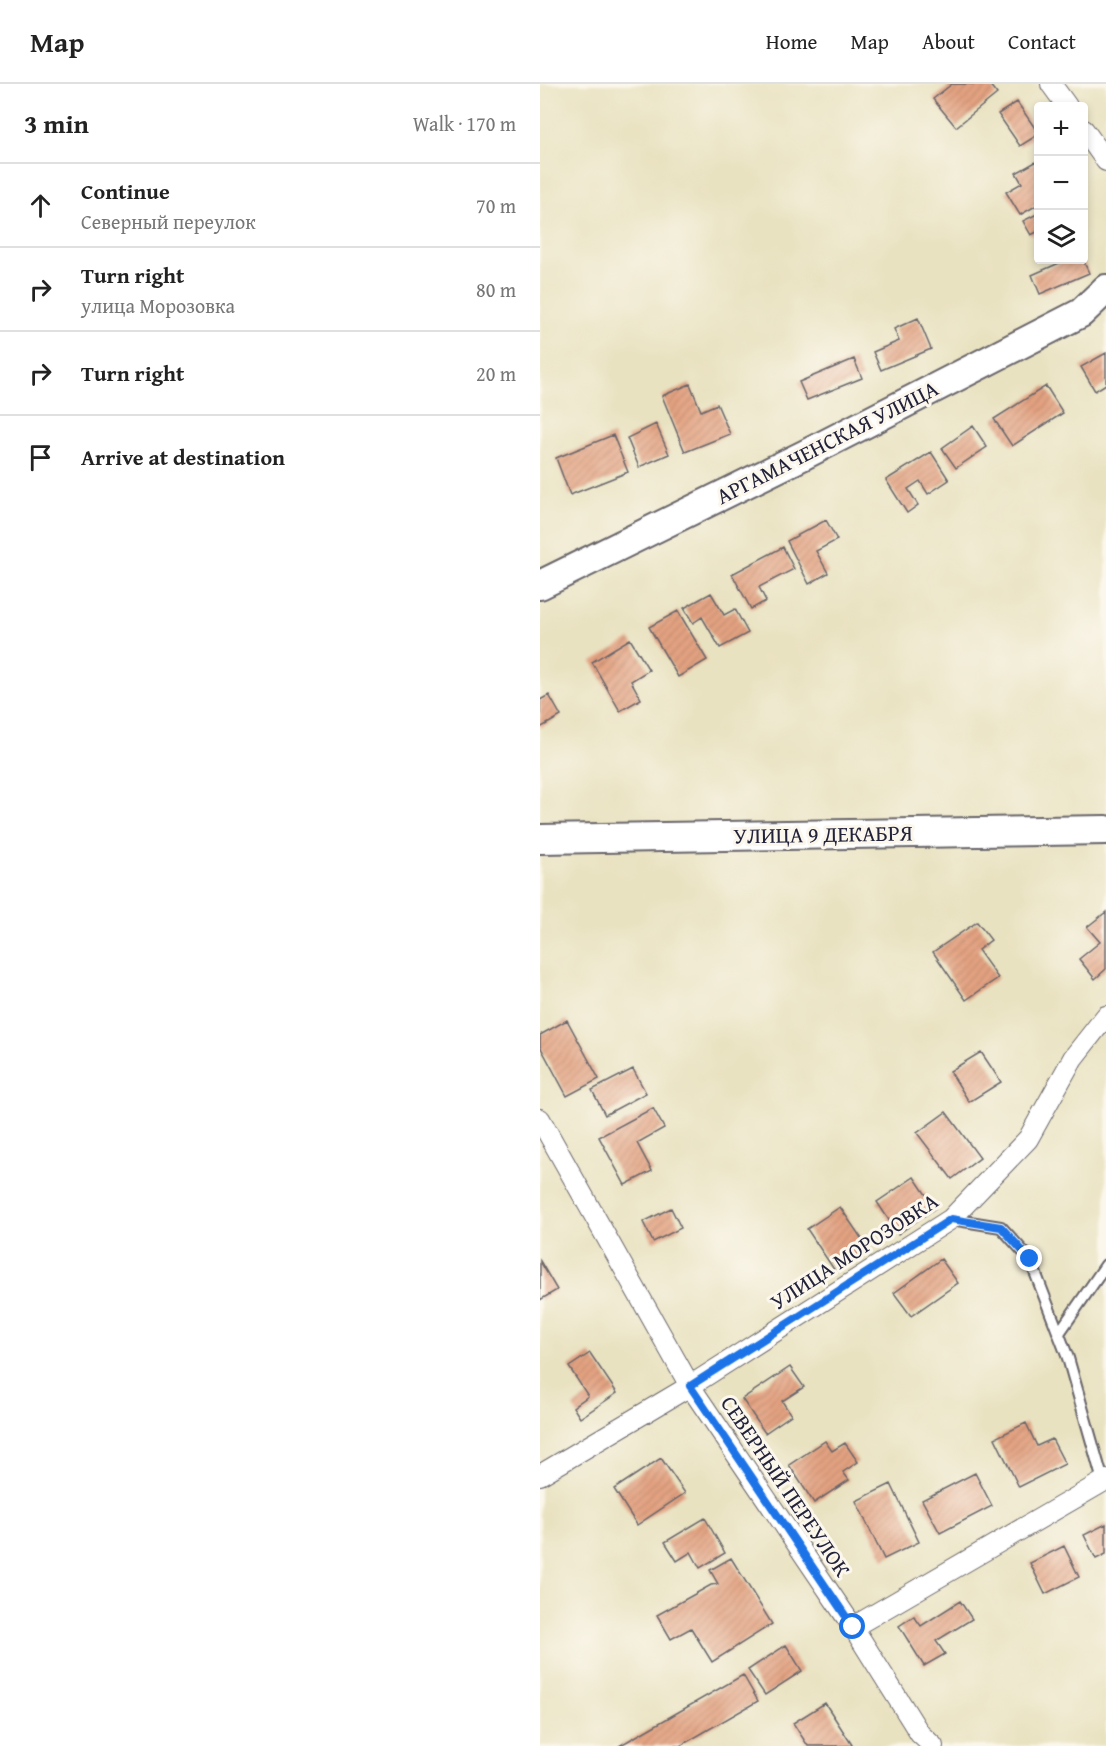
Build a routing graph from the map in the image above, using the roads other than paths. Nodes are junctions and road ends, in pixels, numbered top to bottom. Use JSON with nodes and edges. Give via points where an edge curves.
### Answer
{"nodes":[{"id":1,"x":1051,"y":84,"type":"edge"},
{"id":2,"x":1064,"y":102,"type":"edge"},
{"id":3,"x":1088,"y":137,"type":"edge"},
{"id":4,"x":1106,"y":161,"type":"edge"},
{"id":5,"x":1106,"y":289,"type":"edge"},
{"id":6,"x":540,"y":585,"type":"edge"},
{"id":7,"x":1106,"y":830,"type":"edge"},
{"id":8,"x":540,"y":839,"type":"edge"},
{"id":9,"x":1106,"y":1016,"type":"edge"},
{"id":10,"x":540,"y":1119,"type":"edge"},
{"id":11,"x":951,"y":1219,"type":"junction"},
{"id":12,"x":1106,"y":1265,"type":"edge"},
{"id":13,"x":1059,"y":1333,"type":"junction"},
{"id":14,"x":690,"y":1386,"type":"junction"},
{"id":15,"x":540,"y":1475,"type":"edge"},
{"id":16,"x":1104,"y":1480,"type":"edge"},
{"id":17,"x":853,"y":1627,"type":"junction"},
{"id":18,"x":933,"y":1746,"type":"edge"}],
"edges":[{"from":1,"to":2,"type":"street"},
{"from":3,"to":4,"type":"street"},
{"from":5,"to":6,"type":"street","name":"АРГАМАЧЕНСКАЯ УЛИЦА","via":[[1081,313]]},
{"from":7,"to":8,"type":"street","name":"УЛИЦА 9 ДЕКАБРЯ"},
{"from":9,"to":11,"type":"street","name":"УЛИЦА МОРОЗОВКА","via":[[1073,1058],[1028,1139]]},
{"from":10,"to":14,"type":"street","name":"СЕВЕРНЫЙ ПЕРЕУЛОК"},
{"from":11,"to":13,"type":"lane","via":[[1001,1227],[1030,1259]]},
{"from":11,"to":14,"type":"street","name":"УЛИЦА МОРОЗОВКА"},
{"from":12,"to":13,"type":"lane"},
{"from":13,"to":16,"type":"lane"},
{"from":14,"to":15,"type":"street","name":"УЛИЦА МОРОЗОВКА"},
{"from":14,"to":17,"type":"street","name":"СЕВЕРНЫЙ ПЕРЕУЛОК"},
{"from":16,"to":17,"type":"street"},
{"from":17,"to":18,"type":"street","name":"СЕВЕРНЫЙ ПЕРЕУЛОК","via":[[920,1734]]}]}
